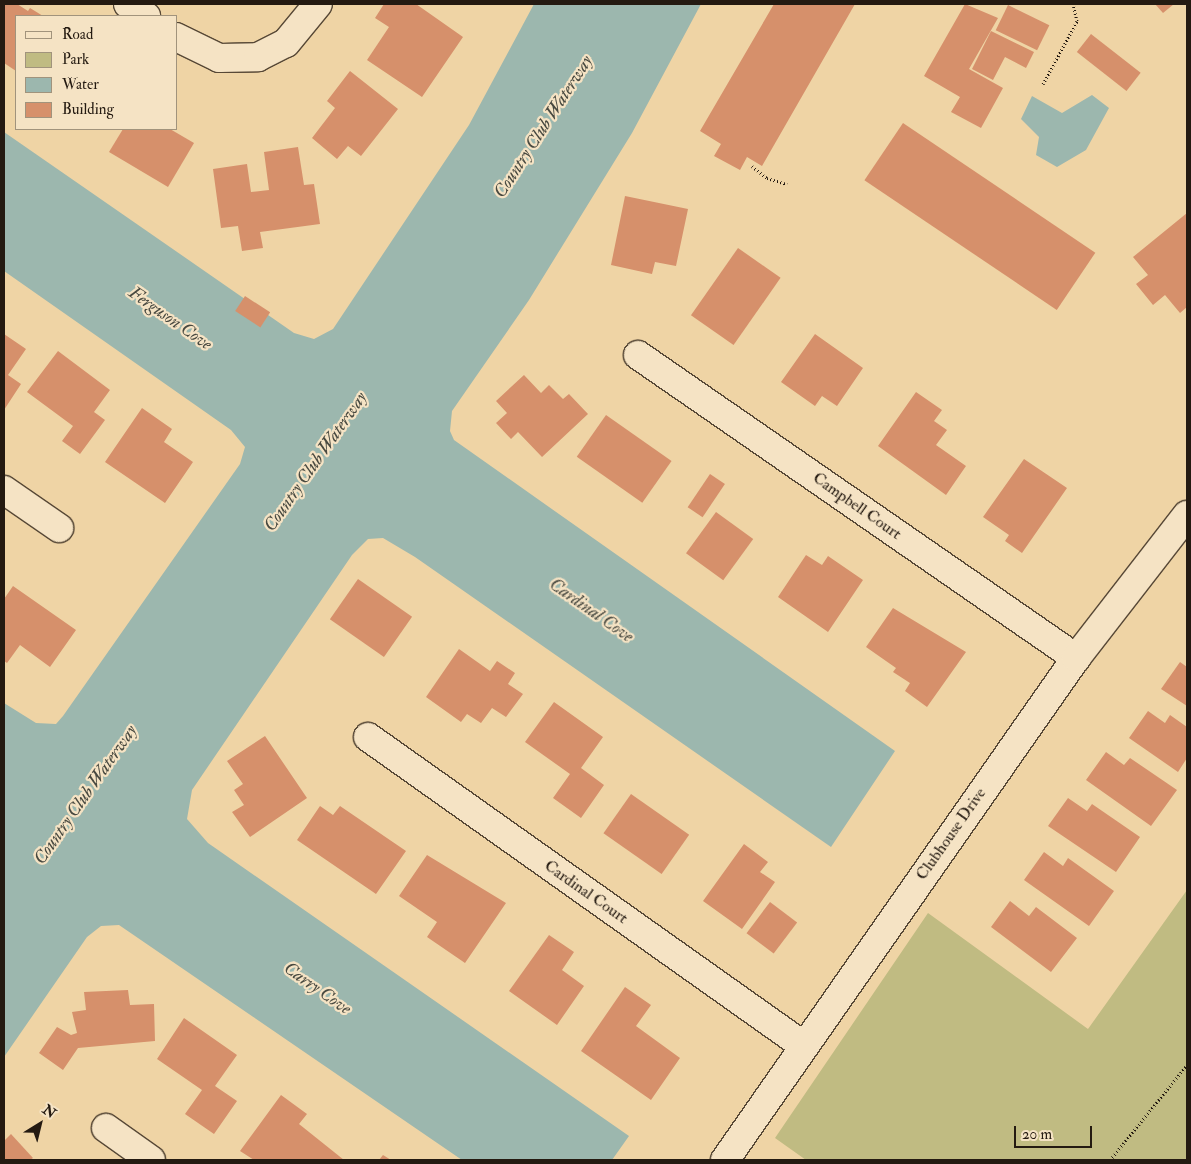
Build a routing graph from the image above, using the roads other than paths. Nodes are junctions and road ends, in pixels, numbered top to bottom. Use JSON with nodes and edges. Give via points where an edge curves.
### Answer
{"nodes":[{"id":1,"x":128,"y":4,"type":"edge"},
{"id":2,"x":318,"y":4,"type":"edge"},
{"id":3,"x":144,"y":15,"type":"edge"},
{"id":4,"x":178,"y":38,"type":"edge"},
{"id":5,"x":638,"y":355,"type":"dead end"},
{"id":6,"x":4,"y":490,"type":"edge"},
{"id":7,"x":1187,"y":515,"type":"edge"},
{"id":8,"x":59,"y":528,"type":"dead end"},
{"id":9,"x":1076,"y":658,"type":"junction"},
{"id":10,"x":368,"y":737,"type":"dead end"},
{"id":11,"x":804,"y":1046,"type":"junction"},
{"id":12,"x":106,"y":1128,"type":"dead end"},
{"id":13,"x":151,"y":1160,"type":"edge"},
{"id":14,"x":725,"y":1160,"type":"edge"}],
"edges":[{"from":1,"to":3,"type":"street"},
{"from":2,"to":4,"type":"street","via":[[286,43],[258,57],[214,56]]},
{"from":5,"to":9,"type":"street","name":"Campbell Court"},
{"from":6,"to":8,"type":"street"},
{"from":7,"to":9,"type":"street","name":"Clubhouse Drive"},
{"from":9,"to":11,"type":"street","name":"Clubhouse Drive"},
{"from":10,"to":11,"type":"street","name":"Cardinal Court"},
{"from":11,"to":14,"type":"street","name":"Clubhouse Drive"},
{"from":12,"to":13,"type":"street"}]}
